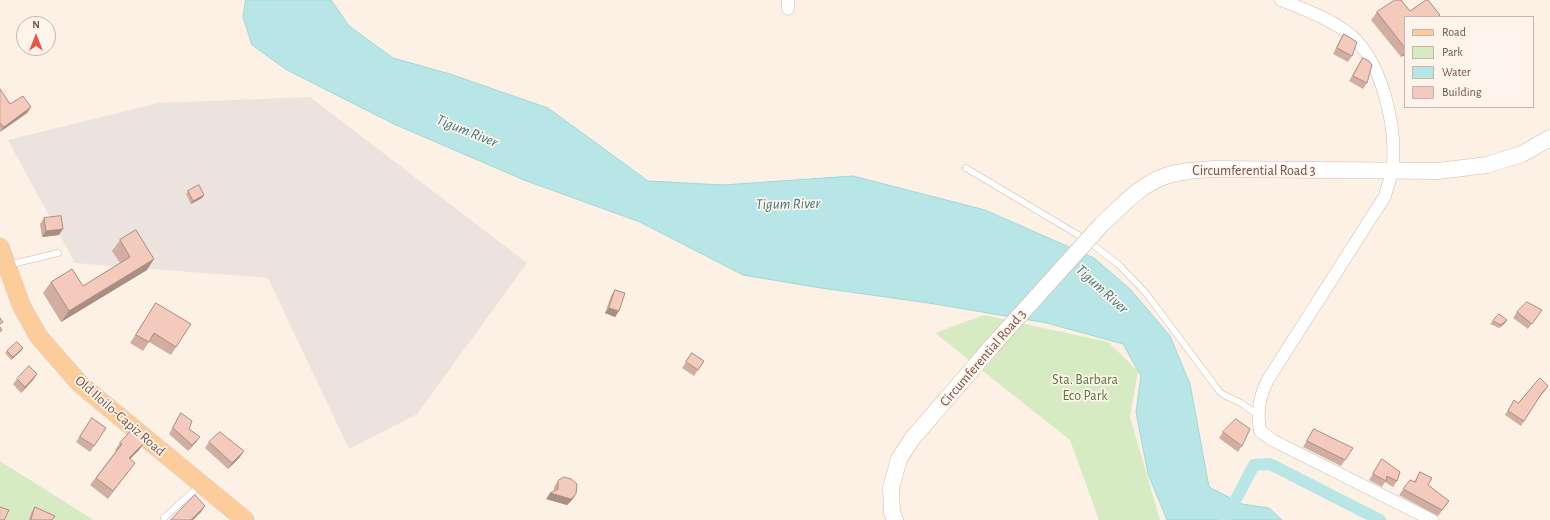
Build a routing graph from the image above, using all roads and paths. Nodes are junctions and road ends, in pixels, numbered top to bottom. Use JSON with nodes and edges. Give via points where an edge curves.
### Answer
{"nodes":[{"id":1,"x":1281,"y":0,"type":"edge"},
{"id":2,"x":1550,"y":138,"type":"edge"},
{"id":3,"x":966,"y":168,"type":"dead end"},
{"id":4,"x":1392,"y":171,"type":"junction"},
{"id":5,"x":0,"y":247,"type":"edge"},
{"id":6,"x":58,"y":253,"type":"dead end"},
{"id":7,"x":6,"y":266,"type":"junction"},
{"id":8,"x":1258,"y":415,"type":"junction"},
{"id":9,"x":201,"y":484,"type":"junction"},
{"id":10,"x":164,"y":518,"type":"dead end"},
{"id":11,"x":245,"y":520,"type":"edge"},
{"id":12,"x":895,"y":520,"type":"edge"},
{"id":13,"x":1432,"y":520,"type":"edge"}],
"edges":[{"from":1,"to":4,"type":"street","via":[[1343,29],[1356,40],[1372,62],[1385,91],[1392,148]]},
{"from":2,"to":4,"type":"main road","name":"Circumferential Road 3","via":[[1522,154],[1487,165],[1438,172]]},
{"from":3,"to":8,"type":"lane","via":[[1085,239],[1118,264],[1146,293],[1219,390]]},
{"from":4,"to":8,"type":"street","via":[[1385,196],[1267,381],[1260,398]]},
{"from":4,"to":12,"type":"main road","name":"Circumferential Road 3","bridge":true,"via":[[1187,171],[1158,178],[1138,190],[1102,224],[912,439],[899,459],[891,488]]},
{"from":5,"to":7,"type":"main road","name":"Old Iloilo-Capiz Road"},
{"from":6,"to":7,"type":"lane"},
{"from":7,"to":9,"type":"main road","name":"Old Iloilo-Capiz Road","via":[[22,307],[39,337],[80,384]]},
{"from":8,"to":13,"type":"street","via":[[1260,431],[1274,441]]},
{"from":9,"to":10,"type":"lane"},
{"from":9,"to":11,"type":"main road","name":"Old Iloilo-Capiz Road"}]}
